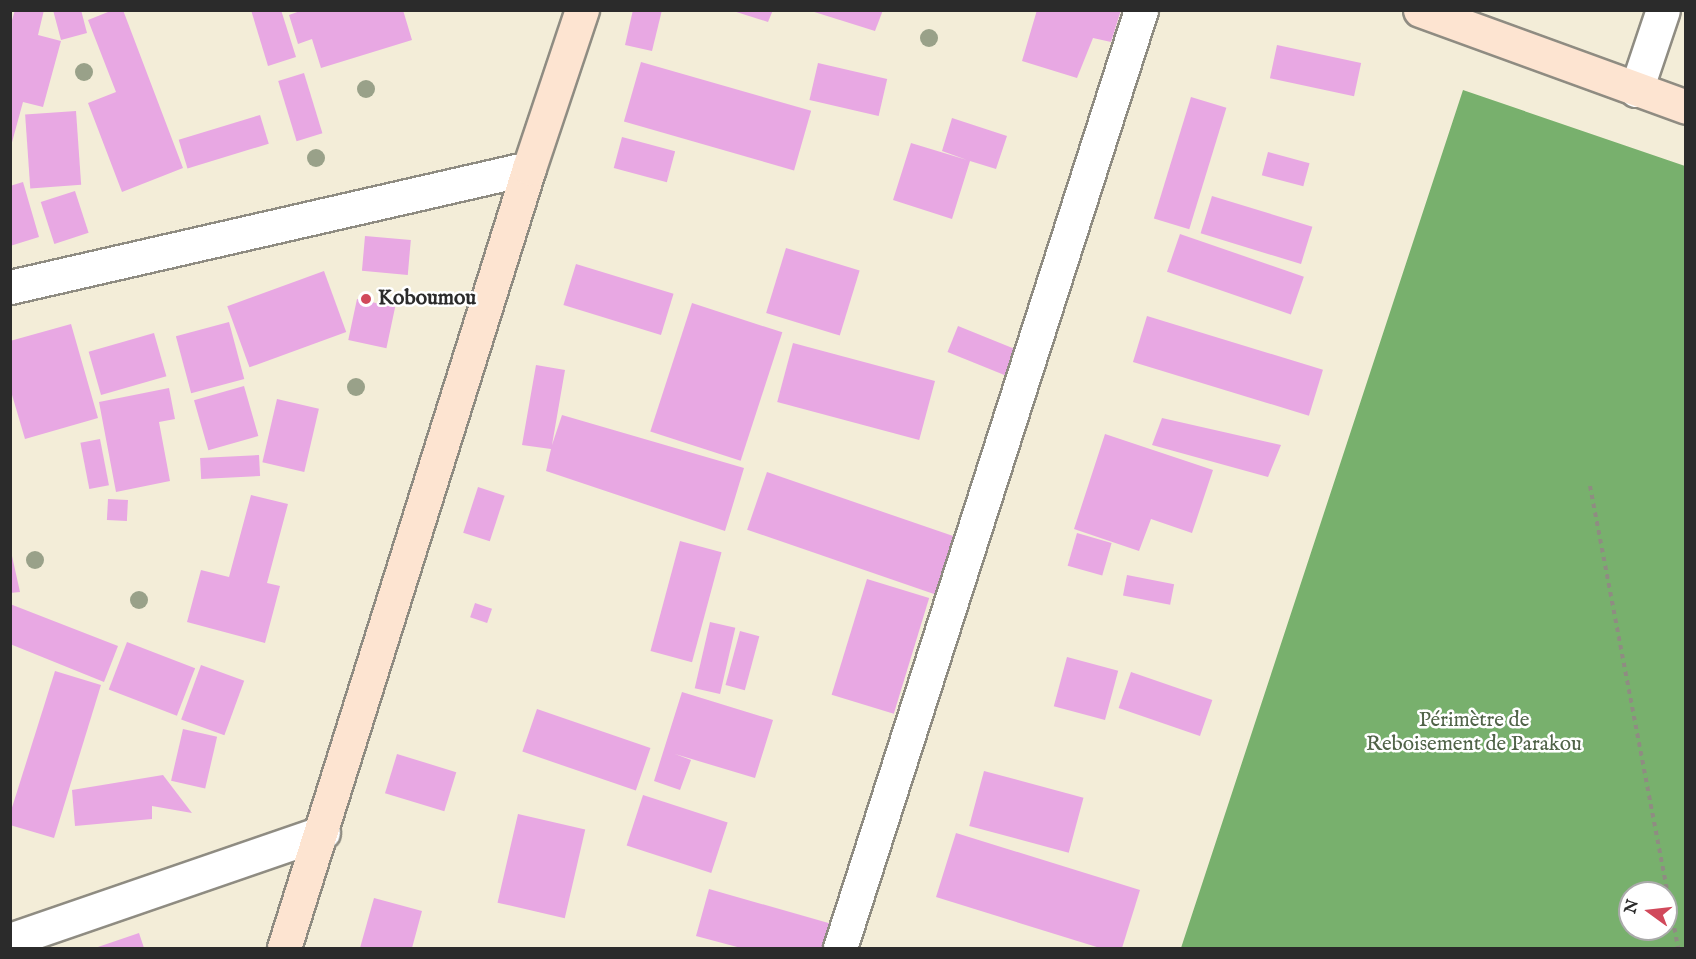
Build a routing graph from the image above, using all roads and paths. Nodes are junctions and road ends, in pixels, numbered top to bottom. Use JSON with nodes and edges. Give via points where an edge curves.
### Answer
{"nodes":[{"id":1,"x":582,"y":10,"type":"edge"},
{"id":2,"x":1141,"y":10,"type":"edge"},
{"id":3,"x":1419,"y":10,"type":"edge"},
{"id":4,"x":1663,"y":10,"type":"edge"},
{"id":5,"x":1636,"y":90,"type":"junction"},
{"id":6,"x":1686,"y":107,"type":"edge"},
{"id":7,"x":529,"y":168,"type":"junction"},
{"id":8,"x":10,"y":287,"type":"edge"},
{"id":9,"x":1590,"y":486,"type":"dead end"},
{"id":10,"x":323,"y":832,"type":"junction"},
{"id":11,"x":10,"y":940,"type":"edge"},
{"id":12,"x":284,"y":948,"type":"edge"},
{"id":13,"x":840,"y":948,"type":"edge"},
{"id":14,"x":1678,"y":948,"type":"edge"}],
"edges":[{"from":1,"to":7,"type":"street"},
{"from":2,"to":13,"type":"street"},
{"from":3,"to":5,"type":"street"},
{"from":4,"to":5,"type":"street"},
{"from":5,"to":6,"type":"street"},
{"from":7,"to":8,"type":"street"},
{"from":7,"to":10,"type":"street"},
{"from":9,"to":14,"type":"path"},
{"from":10,"to":11,"type":"street"},
{"from":10,"to":12,"type":"street"}]}
